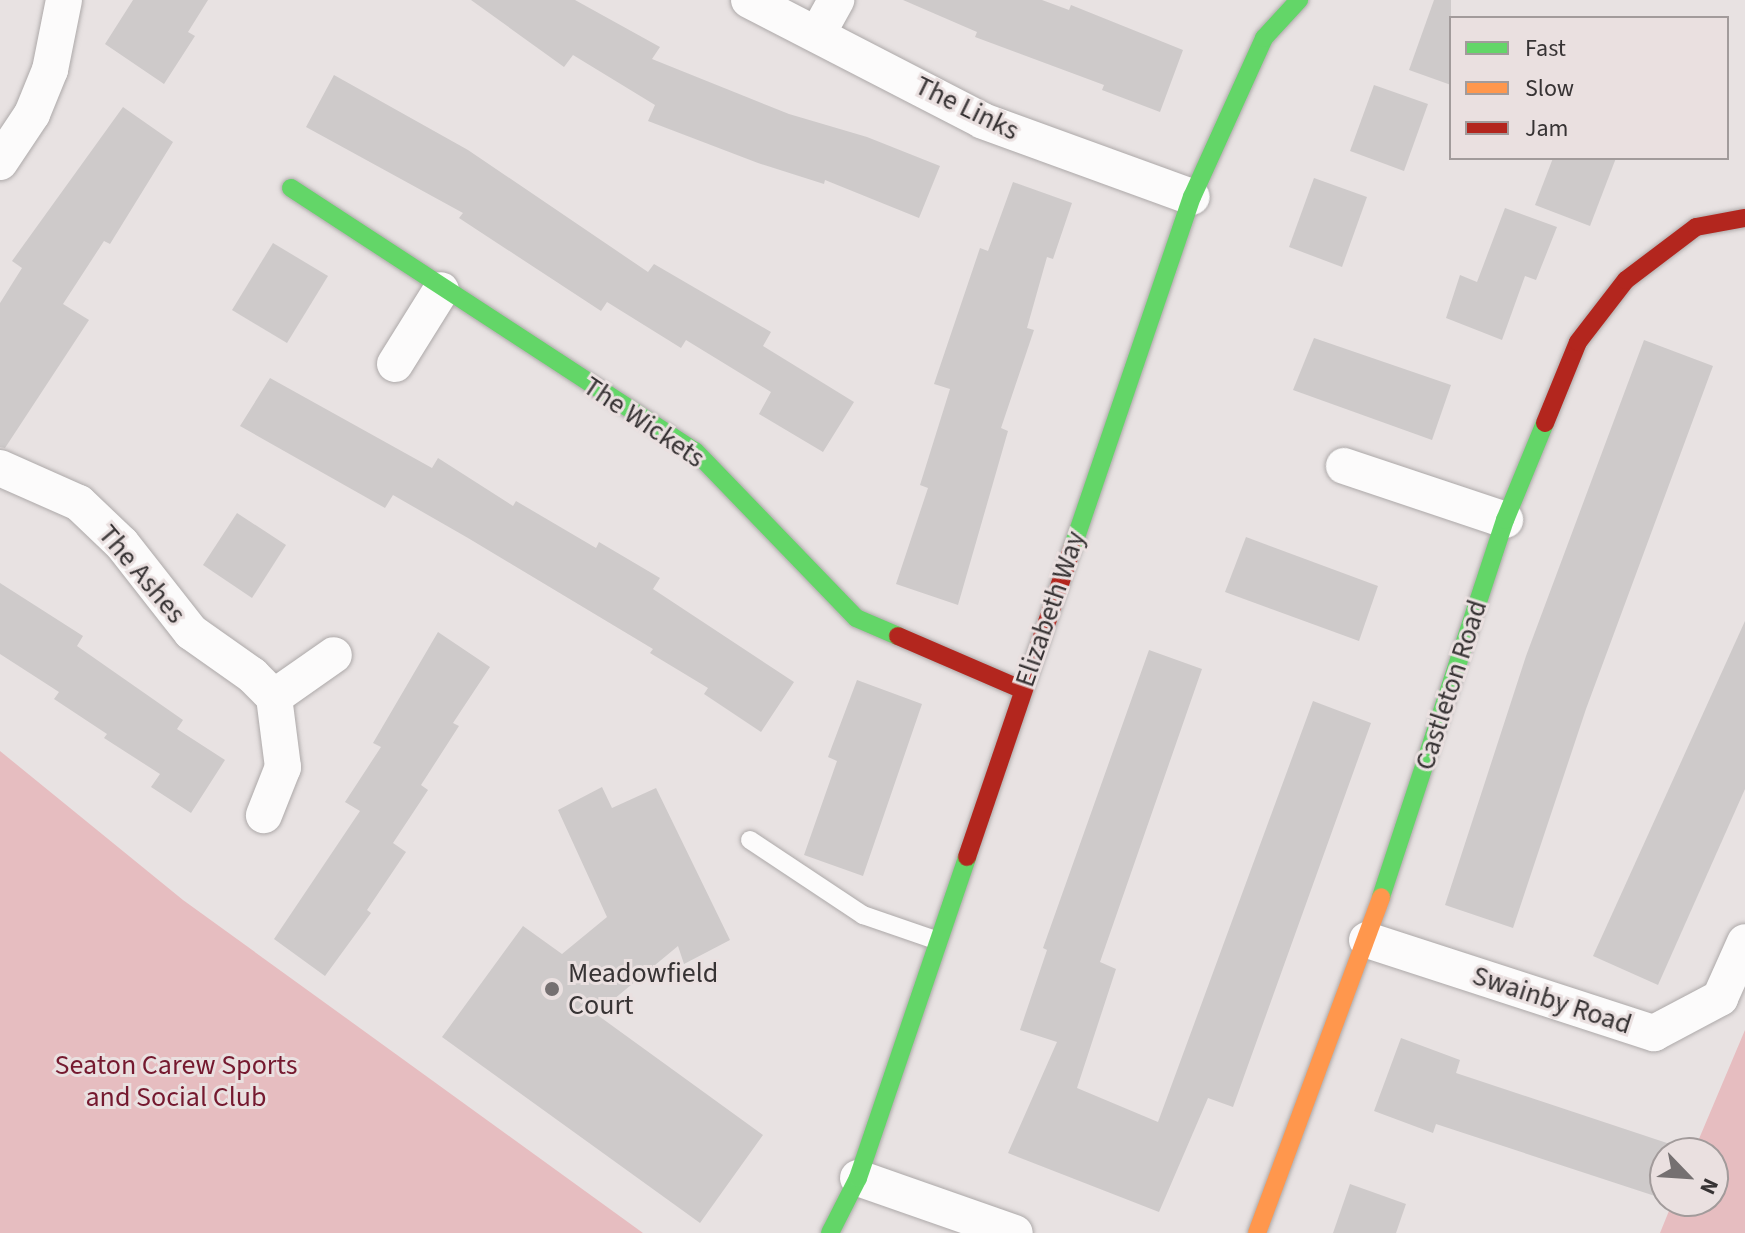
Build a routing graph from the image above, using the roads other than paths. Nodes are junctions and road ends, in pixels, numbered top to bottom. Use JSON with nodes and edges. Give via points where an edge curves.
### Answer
{"nodes":[{"id":1,"x":64,"y":0,"type":"edge"},
{"id":2,"x":749,"y":0,"type":"edge"},
{"id":3,"x":836,"y":0,"type":"edge"},
{"id":4,"x":1299,"y":0,"type":"edge"},
{"id":5,"x":818,"y":33,"type":"junction"},
{"id":6,"x":0,"y":162,"type":"edge"},
{"id":7,"x":291,"y":188,"type":"dead end"},
{"id":8,"x":1192,"y":197,"type":"junction"},
{"id":9,"x":1745,"y":218,"type":"edge"},
{"id":10,"x":441,"y":290,"type":"junction"},
{"id":11,"x":395,"y":364,"type":"dead end"},
{"id":12,"x":1344,"y":466,"type":"dead end"},
{"id":13,"x":0,"y":468,"type":"edge"},
{"id":14,"x":1505,"y":520,"type":"junction"},
{"id":15,"x":334,"y":655,"type":"dead end"},
{"id":16,"x":1023,"y":690,"type":"junction"},
{"id":17,"x":274,"y":697,"type":"junction"},
{"id":18,"x":264,"y":815,"type":"dead end"},
{"id":19,"x":750,"y":840,"type":"dead end"},
{"id":20,"x":1367,"y":940,"type":"junction"},
{"id":21,"x":938,"y":941,"type":"junction"},
{"id":22,"x":1745,"y":942,"type":"edge"},
{"id":23,"x":858,"y":1178,"type":"junction"},
{"id":24,"x":830,"y":1233,"type":"edge"},
{"id":25,"x":1015,"y":1233,"type":"edge"},
{"id":26,"x":1257,"y":1233,"type":"edge"}],
"edges":[{"from":1,"to":6,"type":"street","via":[[38,100]]},
{"from":2,"to":5,"type":"street","name":"The Links"},
{"from":3,"to":5,"type":"street"},
{"from":4,"to":8,"type":"street","name":"Elizabeth Way","via":[[1264,38]]},
{"from":5,"to":8,"type":"street","name":"The Links","via":[[983,121]]},
{"from":7,"to":10,"type":"street","name":"The Wickets"},
{"from":8,"to":16,"type":"street","name":"Elizabeth Way"},
{"from":9,"to":14,"type":"street","name":"Castleton Road","via":[[1696,227],[1626,280],[1578,342]]},
{"from":10,"to":11,"type":"street"},
{"from":10,"to":16,"type":"street","name":"The Wickets","via":[[695,451],[856,618]]},
{"from":12,"to":14,"type":"street"},
{"from":13,"to":17,"type":"street","name":"The Ashes","via":[[79,503],[122,544],[191,632]]},
{"from":14,"to":20,"type":"street","name":"Castleton Road"},
{"from":15,"to":17,"type":"street"},
{"from":16,"to":21,"type":"street","name":"Elizabeth Way"},
{"from":17,"to":18,"type":"street","via":[[283,767]]},
{"from":19,"to":21,"type":"lane","via":[[863,915]]},
{"from":20,"to":22,"type":"street","name":"Swainby Road","via":[[1654,1033],[1720,998]]},
{"from":20,"to":26,"type":"street","name":"Castleton Road"},
{"from":21,"to":23,"type":"street","name":"Elizabeth Way"},
{"from":23,"to":24,"type":"street","name":"Elizabeth Way"},
{"from":23,"to":25,"type":"street"}]}
